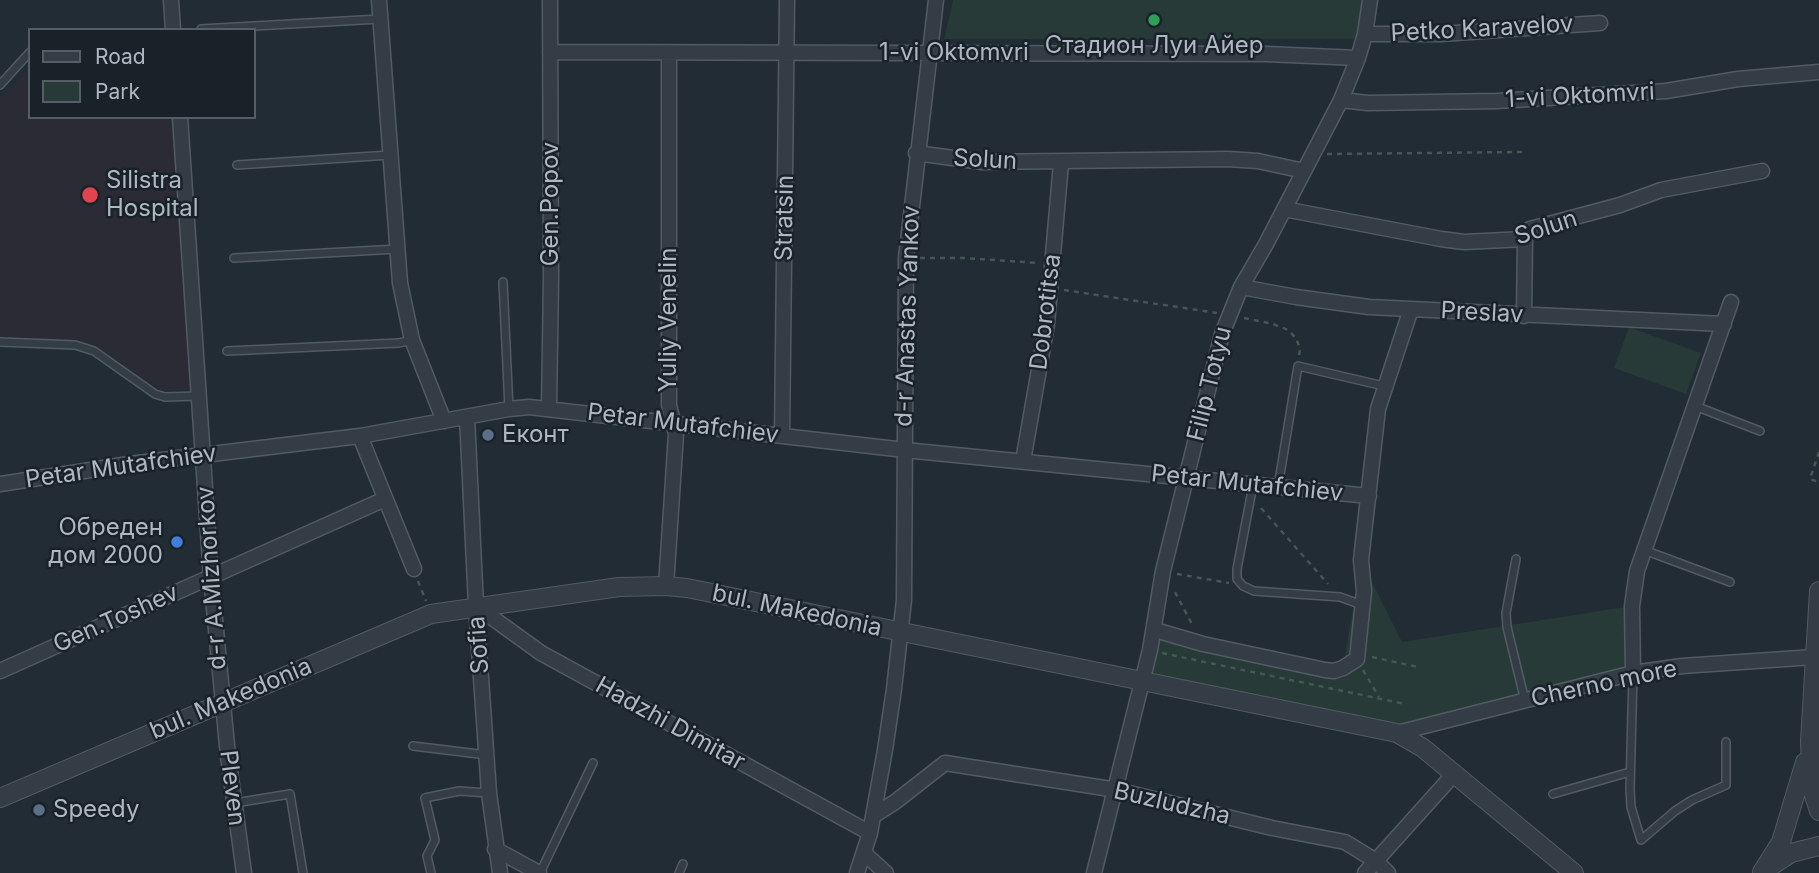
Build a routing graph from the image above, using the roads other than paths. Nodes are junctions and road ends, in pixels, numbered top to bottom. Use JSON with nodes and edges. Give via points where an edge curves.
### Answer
{"nodes":[{"id":1,"x":171,"y":0,"type":"edge"},
{"id":2,"x":379,"y":0,"type":"edge"},
{"id":3,"x":550,"y":0,"type":"edge"},
{"id":4,"x":787,"y":0,"type":"edge"},
{"id":5,"x":936,"y":0,"type":"edge"},
{"id":6,"x":1370,"y":0,"type":"edge"},
{"id":7,"x":380,"y":19,"type":"junction"},
{"id":8,"x":1600,"y":23,"type":"dead end"},
{"id":9,"x":173,"y":28,"type":"edge"},
{"id":10,"x":219,"y":28,"type":"edge"},
{"id":11,"x":1364,"y":34,"type":"junction"},
{"id":12,"x":550,"y":52,"type":"junction"},
{"id":13,"x":668,"y":52,"type":"junction"},
{"id":14,"x":787,"y":53,"type":"junction"},
{"id":15,"x":928,"y":53,"type":"junction"},
{"id":16,"x":28,"y":54,"type":"edge"},
{"id":17,"x":1358,"y":58,"type":"junction"},
{"id":18,"x":1819,"y":72,"type":"edge"},
{"id":19,"x":0,"y":85,"type":"edge"},
{"id":20,"x":1340,"y":100,"type":"junction"},
{"id":21,"x":180,"y":119,"type":"edge"},
{"id":22,"x":916,"y":153,"type":"junction"},
{"id":23,"x":390,"y":155,"type":"junction"},
{"id":24,"x":1061,"y":163,"type":"junction"},
{"id":25,"x":237,"y":165,"type":"dead end"},
{"id":26,"x":1304,"y":171,"type":"junction"},
{"id":27,"x":1762,"y":171,"type":"dead end"},
{"id":28,"x":1284,"y":209,"type":"junction"},
{"id":29,"x":1525,"y":239,"type":"junction"},
{"id":30,"x":398,"y":249,"type":"junction"},
{"id":31,"x":234,"y":258,"type":"dead end"},
{"id":32,"x":503,"y":282,"type":"dead end"},
{"id":33,"x":1241,"y":287,"type":"junction"},
{"id":34,"x":1731,"y":302,"type":"dead end"},
{"id":35,"x":1411,"y":309,"type":"junction"},
{"id":36,"x":1524,"y":316,"type":"junction"},
{"id":37,"x":1724,"y":324,"type":"junction"},
{"id":38,"x":412,"y":340,"type":"junction"},
{"id":39,"x":0,"y":342,"type":"edge"},
{"id":40,"x":228,"y":351,"type":"dead end"},
{"id":41,"x":1384,"y":386,"type":"junction"},
{"id":42,"x":199,"y":396,"type":"junction"},
{"id":43,"x":1695,"y":406,"type":"junction"},
{"id":44,"x":549,"y":408,"type":"junction"},
{"id":45,"x":509,"y":409,"type":"junction"},
{"id":46,"x":467,"y":417,"type":"junction"},
{"id":47,"x":444,"y":421,"type":"junction"},
{"id":48,"x":673,"y":423,"type":"junction"},
{"id":49,"x":1760,"y":430,"type":"dead end"},
{"id":50,"x":360,"y":436,"type":"junction"},
{"id":51,"x":782,"y":436,"type":"junction"},
{"id":52,"x":905,"y":450,"type":"junction"},
{"id":53,"x":203,"y":456,"type":"junction"},
{"id":54,"x":1023,"y":461,"type":"junction"},
{"id":55,"x":1186,"y":477,"type":"junction"},
{"id":56,"x":0,"y":484,"type":"edge"},
{"id":57,"x":1278,"y":487,"type":"junction"},
{"id":58,"x":1252,"y":491,"type":"junction"},
{"id":59,"x":1368,"y":496,"type":"junction"},
{"id":60,"x":385,"y":499,"type":"junction"},
{"id":61,"x":1644,"y":550,"type":"junction"},
{"id":62,"x":1516,"y":559,"type":"dead end"},
{"id":63,"x":414,"y":569,"type":"road end"},
{"id":64,"x":211,"y":577,"type":"junction"},
{"id":65,"x":1730,"y":582,"type":"dead end"},
{"id":66,"x":666,"y":586,"type":"junction"},
{"id":67,"x":1819,"y":591,"type":"edge"},
{"id":68,"x":1362,"y":605,"type":"junction"},
{"id":69,"x":476,"y":606,"type":"junction"},
{"id":70,"x":1155,"y":631,"type":"junction"},
{"id":71,"x":901,"y":633,"type":"junction"},
{"id":72,"x":1814,"y":657,"type":"junction"},
{"id":73,"x":0,"y":671,"type":"edge"},
{"id":74,"x":1633,"y":673,"type":"junction"},
{"id":75,"x":1142,"y":681,"type":"junction"},
{"id":76,"x":1526,"y":701,"type":"junction"},
{"id":77,"x":222,"y":703,"type":"junction"},
{"id":78,"x":1397,"y":733,"type":"junction"},
{"id":79,"x":1810,"y":741,"type":"junction"},
{"id":80,"x":1726,"y":742,"type":"dead end"},
{"id":81,"x":413,"y":746,"type":"dead end"},
{"id":82,"x":487,"y":755,"type":"junction"},
{"id":83,"x":593,"y":763,"type":"dead end"},
{"id":84,"x":1630,"y":772,"type":"junction"},
{"id":85,"x":1454,"y":774,"type":"junction"},
{"id":86,"x":1117,"y":790,"type":"junction"},
{"id":87,"x":489,"y":793,"type":"junction"},
{"id":88,"x":1553,"y":794,"type":"dead end"},
{"id":89,"x":0,"y":798,"type":"edge"},
{"id":90,"x":234,"y":804,"type":"junction"},
{"id":91,"x":1819,"y":811,"type":"edge"},
{"id":92,"x":873,"y":816,"type":"junction"},
{"id":93,"x":870,"y":833,"type":"junction"},
{"id":94,"x":1819,"y":846,"type":"edge"},
{"id":95,"x":495,"y":849,"type":"junction"},
{"id":96,"x":865,"y":854,"type":"junction"},
{"id":97,"x":1376,"y":861,"type":"junction"},
{"id":98,"x":683,"y":864,"type":"dead end"},
{"id":99,"x":1761,"y":872,"type":"edge"},
{"id":100,"x":244,"y":873,"type":"edge"},
{"id":101,"x":303,"y":873,"type":"edge"},
{"id":102,"x":430,"y":873,"type":"edge"},
{"id":103,"x":500,"y":873,"type":"edge"},
{"id":104,"x":540,"y":873,"type":"edge"},
{"id":105,"x":679,"y":873,"type":"edge"},
{"id":106,"x":857,"y":873,"type":"edge"},
{"id":107,"x":886,"y":873,"type":"edge"},
{"id":108,"x":1094,"y":873,"type":"edge"},
{"id":109,"x":1365,"y":873,"type":"edge"},
{"id":110,"x":1388,"y":873,"type":"edge"},
{"id":111,"x":1574,"y":873,"type":"edge"}],
"edges":[{"from":1,"to":9,"type":"street"},
{"from":2,"to":7,"type":"street"},
{"from":3,"to":12,"type":"street","name":"Gen.Popov"},
{"from":4,"to":14,"type":"street","name":"Stratsin"},
{"from":5,"to":15,"type":"street","name":"d-r Anastas Yankov"},
{"from":6,"to":11,"type":"street","name":"Filip Totyu"},
{"from":7,"to":10,"type":"lane"},
{"from":7,"to":23,"type":"street"},
{"from":8,"to":11,"type":"street","name":"Petko Karavelov","via":[[1441,34]]},
{"from":11,"to":17,"type":"street","name":"Filip Totyu"},
{"from":12,"to":13,"type":"street","name":"1-vi Oktomvri"},
{"from":12,"to":44,"type":"street","name":"Gen.Popov"},
{"from":13,"to":14,"type":"street","name":"1-vi Oktomvri"},
{"from":13,"to":48,"type":"street","name":"Yuliy Venelin","via":[[669,405]]},
{"from":14,"to":15,"type":"street","name":"1-vi Oktomvri"},
{"from":14,"to":51,"type":"street","name":"Stratsin"},
{"from":15,"to":17,"type":"street","name":"1-vi Oktomvri"},
{"from":15,"to":22,"type":"street","name":"d-r Anastas Yankov"},
{"from":16,"to":19,"type":"lane"},
{"from":17,"to":20,"type":"street","name":"Filip Totyu"},
{"from":18,"to":20,"type":"street","name":"1-vi Oktomvri","via":[[1666,91],[1497,101]]},
{"from":20,"to":26,"type":"street","name":"Filip Totyu"},
{"from":21,"to":42,"type":"street","name":"d-r A.Mizhorkov"},
{"from":22,"to":24,"type":"street","name":"Solun","via":[[982,162]]},
{"from":22,"to":52,"type":"street","name":"d-r Anastas Yankov","via":[[906,258]]},
{"from":23,"to":25,"type":"lane"},
{"from":23,"to":30,"type":"street"},
{"from":24,"to":26,"type":"street","name":"Solun","via":[[1228,159]]},
{"from":24,"to":54,"type":"street","name":"Dobrotitsa","via":[[1046,324]]},
{"from":26,"to":28,"type":"street","name":"Filip Totyu"},
{"from":27,"to":29,"type":"street","name":"Solun","via":[[1661,190],[1530,229]]},
{"from":28,"to":29,"type":"street","name":"Solun","via":[[1464,242]]},
{"from":28,"to":33,"type":"street","name":"Filip Totyu"},
{"from":29,"to":36,"type":"street"},
{"from":30,"to":31,"type":"lane"},
{"from":30,"to":38,"type":"street"},
{"from":32,"to":45,"type":"lane"},
{"from":33,"to":35,"type":"street","name":"Preslav","via":[[1335,303]]},
{"from":33,"to":55,"type":"street","name":"Filip Totyu","via":[[1228,315]]},
{"from":34,"to":37,"type":"street"},
{"from":35,"to":36,"type":"street","name":"Preslav"},
{"from":35,"to":41,"type":"street"},
{"from":36,"to":37,"type":"street","name":"Preslav"},
{"from":37,"to":43,"type":"street"},
{"from":38,"to":40,"type":"lane"},
{"from":38,"to":47,"type":"street"},
{"from":39,"to":42,"type":"lane","via":[[75,345],[94,351],[155,394]]},
{"from":41,"to":57,"type":"lane","via":[[1298,366]]},
{"from":41,"to":59,"type":"street"},
{"from":42,"to":53,"type":"street","name":"d-r A.Mizhorkov"},
{"from":43,"to":49,"type":"lane"},
{"from":43,"to":61,"type":"street"},
{"from":44,"to":45,"type":"street","name":"Petar Mutafchiev"},
{"from":44,"to":48,"type":"street","name":"Petar Mutafchiev"},
{"from":45,"to":46,"type":"street","name":"Petar Mutafchiev"},
{"from":46,"to":47,"type":"street","name":"Petar Mutafchiev"},
{"from":46,"to":69,"type":"street","name":"Sofia"},
{"from":47,"to":50,"type":"street","name":"Petar Mutafchiev"},
{"from":48,"to":51,"type":"street","name":"Petar Mutafchiev"},
{"from":48,"to":66,"type":"street","name":"Yuliy Venelin"},
{"from":50,"to":53,"type":"street","name":"Petar Mutafchiev"},
{"from":50,"to":60,"type":"street"},
{"from":51,"to":52,"type":"street","name":"Petar Mutafchiev"},
{"from":52,"to":54,"type":"street","name":"Petar Mutafchiev"},
{"from":52,"to":71,"type":"street","name":"d-r Anastas Yankov"},
{"from":53,"to":56,"type":"street","name":"Petar Mutafchiev"},
{"from":53,"to":64,"type":"street","name":"d-r A.Mizhorkov"},
{"from":54,"to":55,"type":"street","name":"Petar Mutafchiev"},
{"from":55,"to":58,"type":"street","name":"Petar Mutafchiev"},
{"from":55,"to":70,"type":"street","name":"Filip Totyu","via":[[1163,571]]},
{"from":57,"to":58,"type":"street","name":"Petar Mutafchiev"},
{"from":57,"to":59,"type":"street","name":"Petar Mutafchiev"},
{"from":58,"to":68,"type":"lane","via":[[1237,569],[1243,586],[1254,591],[1340,597]]},
{"from":59,"to":68,"type":"street"},
{"from":60,"to":63,"type":"street"},
{"from":60,"to":64,"type":"street","name":"Gen.Toshev"},
{"from":61,"to":65,"type":"lane"},
{"from":61,"to":74,"type":"street","via":[[1633,588]]},
{"from":62,"to":76,"type":"lane","via":[[1506,613]]},
{"from":64,"to":73,"type":"street","name":"Gen.Toshev"},
{"from":64,"to":77,"type":"street","name":"d-r A.Mizhorkov"},
{"from":66,"to":69,"type":"street","name":"bul. Makedonia","via":[[619,587]]},
{"from":66,"to":71,"type":"street","name":"bul. Makedonia"},
{"from":67,"to":72,"type":"street"},
{"from":68,"to":70,"type":"street","via":[[1358,656],[1334,671]]},
{"from":69,"to":77,"type":"street","name":"bul. Makedonia","via":[[431,614]]},
{"from":69,"to":82,"type":"street","name":"Sofia"},
{"from":69,"to":93,"type":"street","name":"Hadzhi Dimitar","via":[[541,653]]},
{"from":70,"to":75,"type":"street","name":"Filip Totyu"},
{"from":71,"to":75,"type":"street","name":"bul. Makedonia"},
{"from":71,"to":92,"type":"street","name":"d-r Anastas Yankov"},
{"from":72,"to":74,"type":"street","name":"Cherno more"},
{"from":72,"to":79,"type":"street"},
{"from":74,"to":76,"type":"street","name":"Cherno more"},
{"from":74,"to":84,"type":"lane"},
{"from":75,"to":78,"type":"street","name":"bul. Makedonia"},
{"from":75,"to":86,"type":"street","name":"Filip Totyu"},
{"from":76,"to":78,"type":"street","name":"Cherno more"},
{"from":77,"to":89,"type":"street","name":"bul. Makedonia"},
{"from":77,"to":90,"type":"street","name":"Pleven"},
{"from":78,"to":85,"type":"street","name":"bul. Makedonia"},
{"from":79,"to":91,"type":"street","via":[[1812,789]]},
{"from":79,"to":99,"type":"street","via":[[1781,842]]},
{"from":80,"to":84,"type":"lane","via":[[1726,785],[1675,811],[1641,840],[1631,807]]},
{"from":81,"to":82,"type":"lane"},
{"from":82,"to":87,"type":"street","name":"Sofia"},
{"from":83,"to":104,"type":"lane"},
{"from":84,"to":88,"type":"lane"},
{"from":85,"to":97,"type":"street"},
{"from":85,"to":111,"type":"street","name":"bul. Makedonia"},
{"from":86,"to":92,"type":"street","name":"Buzludzha","via":[[945,763]]},
{"from":86,"to":97,"type":"street","name":"Buzludzha","via":[[1345,842]]},
{"from":86,"to":108,"type":"street","name":"Filip Totyu"},
{"from":87,"to":95,"type":"street","name":"Sofia"},
{"from":87,"to":102,"type":"lane","via":[[459,791],[425,798],[435,840],[427,856]]},
{"from":90,"to":100,"type":"street","name":"Pleven"},
{"from":90,"to":101,"type":"lane","via":[[290,794]]},
{"from":92,"to":93,"type":"street","name":"d-r Anastas Yankov"},
{"from":93,"to":96,"type":"street","name":"d-r Anastas Yankov"},
{"from":94,"to":99,"type":"street","via":[[1791,853]]},
{"from":95,"to":103,"type":"street","name":"Sofia"},
{"from":95,"to":104,"type":"street"},
{"from":96,"to":106,"type":"street","name":"d-r Anastas Yankov"},
{"from":96,"to":107,"type":"street"},
{"from":97,"to":109,"type":"street"},
{"from":97,"to":110,"type":"street","name":"Buzludzha"},
{"from":98,"to":105,"type":"lane"}]}
